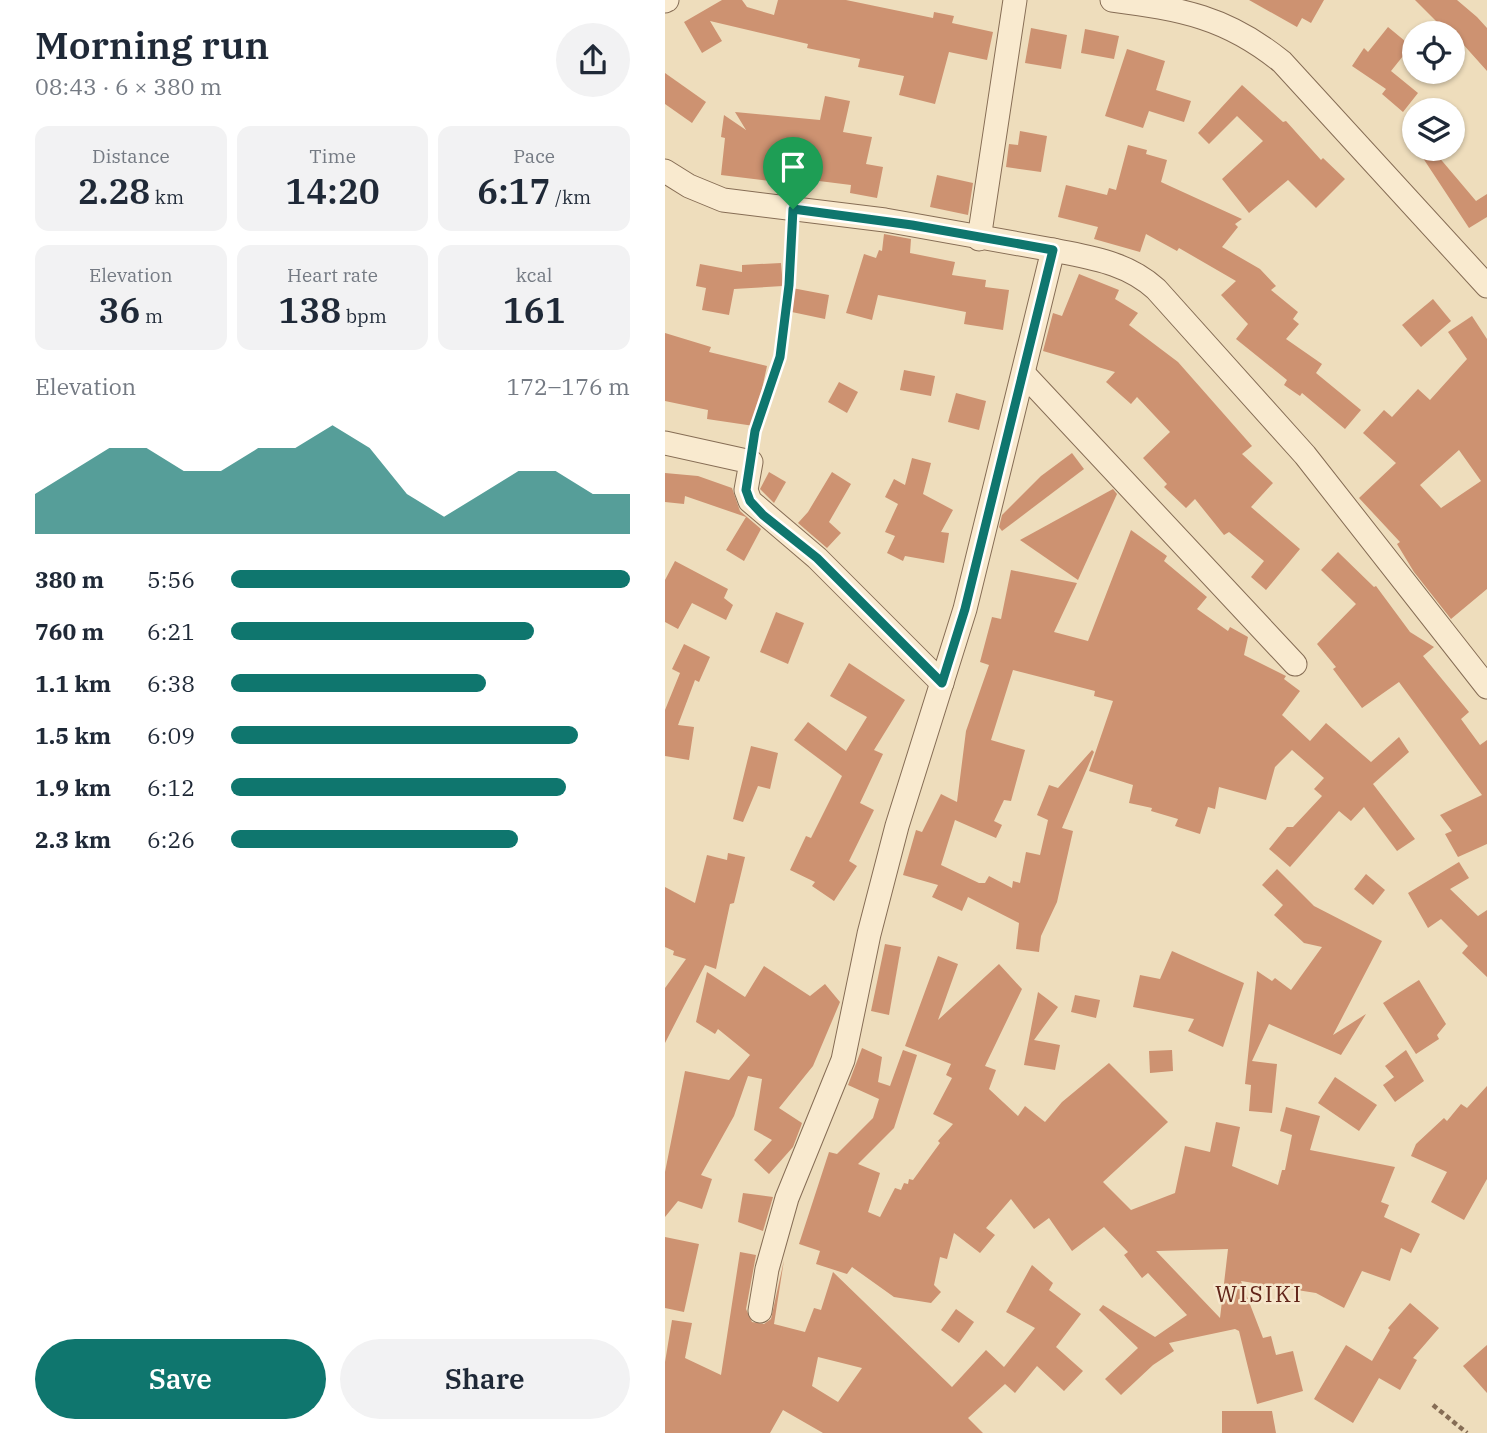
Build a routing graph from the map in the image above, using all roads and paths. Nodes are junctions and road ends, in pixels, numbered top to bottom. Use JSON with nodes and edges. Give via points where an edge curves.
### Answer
{"nodes":[{"id":1,"x":1015,"y":0,"type":"edge"},
{"id":2,"x":1112,"y":0,"type":"edge"},
{"id":3,"x":665,"y":171,"type":"edge"},
{"id":4,"x":793,"y":209,"type":"junction"},
{"id":5,"x":979,"y":239,"type":"junction"},
{"id":6,"x":1053,"y":250,"type":"junction"},
{"id":7,"x":1487,"y":286,"type":"edge"},
{"id":8,"x":1024,"y":374,"type":"junction"},
{"id":9,"x":665,"y":443,"type":"edge"},
{"id":10,"x":751,"y":462,"type":"junction"},
{"id":11,"x":1295,"y":664,"type":"dead end"},
{"id":12,"x":942,"y":683,"type":"junction"},
{"id":13,"x":1487,"y":687,"type":"edge"},
{"id":14,"x":760,"y":1311,"type":"dead end"},
{"id":15,"x":1433,"y":1405,"type":"dead end"},
{"id":16,"x":1467,"y":1433,"type":"edge"}],
"edges":[{"from":1,"to":5,"type":"street"},
{"from":2,"to":7,"type":"street","via":[[1193,15],[1229,26],[1256,41],[1282,62]]},
{"from":3,"to":4,"type":"street","via":[[723,200]]},
{"from":4,"to":5,"type":"street"},
{"from":4,"to":10,"type":"path","via":[[780,357],[755,431]]},
{"from":5,"to":6,"type":"street"},
{"from":6,"to":8,"type":"street"},
{"from":6,"to":13,"type":"street","via":[[1120,265],[1156,289],[1305,455]]},
{"from":8,"to":11,"type":"street"},
{"from":8,"to":12,"type":"street"},
{"from":9,"to":10,"type":"street"},
{"from":10,"to":12,"type":"street","via":[[746,490],[750,501],[817,558]]},
{"from":12,"to":14,"type":"street","via":[[890,853],[843,1060],[787,1198]]},
{"from":15,"to":16,"type":"path"}]}
